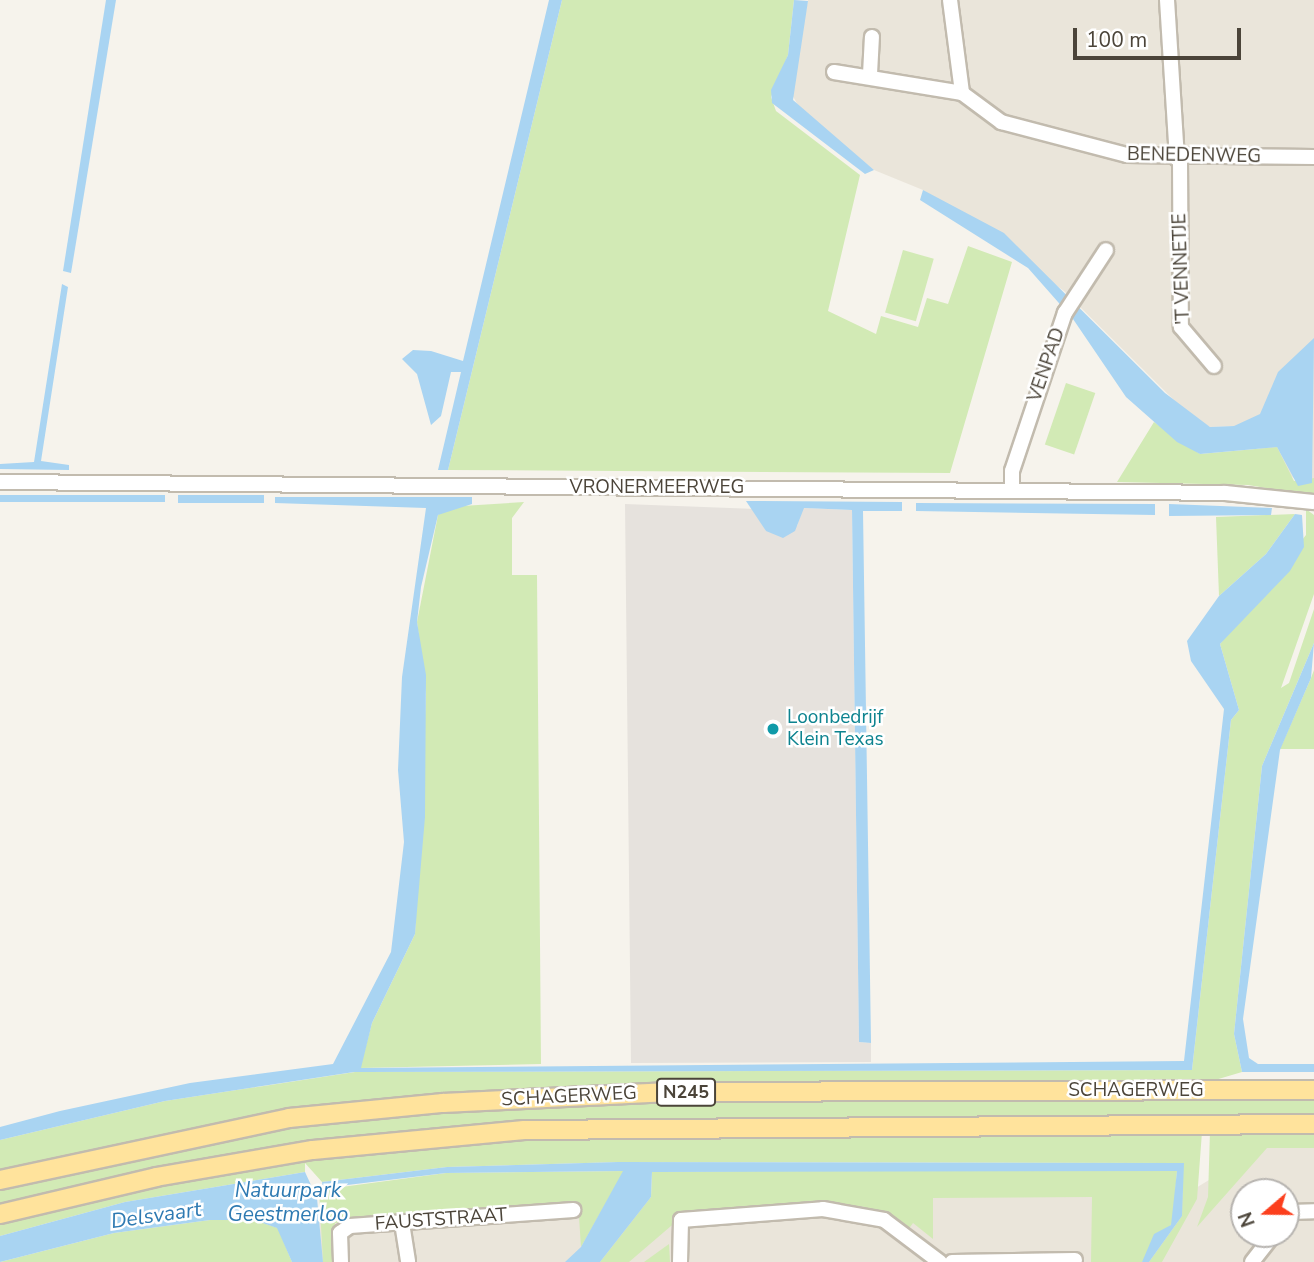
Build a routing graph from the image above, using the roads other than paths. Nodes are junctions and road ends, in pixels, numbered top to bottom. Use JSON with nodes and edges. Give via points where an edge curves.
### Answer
{"nodes":[{"id":1,"x":950,"y":0,"type":"edge"},
{"id":2,"x":1167,"y":0,"type":"edge"},
{"id":3,"x":872,"y":37,"type":"dead end"},
{"id":4,"x":834,"y":72,"type":"dead end"},
{"id":5,"x":870,"y":74,"type":"junction"},
{"id":6,"x":962,"y":93,"type":"junction"},
{"id":7,"x":1314,"y":157,"type":"edge"},
{"id":8,"x":1179,"y":159,"type":"junction"},
{"id":9,"x":1106,"y":250,"type":"dead end"},
{"id":10,"x":1213,"y":366,"type":"dead end"},
{"id":11,"x":0,"y":482,"type":"edge"},
{"id":12,"x":1012,"y":490,"type":"junction"},
{"id":13,"x":1314,"y":502,"type":"edge"},
{"id":14,"x":1314,"y":1090,"type":"edge"},
{"id":15,"x":1314,"y":1124,"type":"edge"},
{"id":16,"x":0,"y":1180,"type":"edge"},
{"id":17,"x":573,"y":1210,"type":"dead end"},
{"id":18,"x":0,"y":1214,"type":"edge"},
{"id":19,"x":402,"y":1223,"type":"junction"},
{"id":20,"x":1263,"y":1248,"type":"edge"},
{"id":21,"x":341,"y":1262,"type":"edge"},
{"id":22,"x":408,"y":1262,"type":"edge"},
{"id":23,"x":680,"y":1262,"type":"edge"},
{"id":24,"x":940,"y":1262,"type":"edge"},
{"id":25,"x":953,"y":1262,"type":"edge"},
{"id":26,"x":1073,"y":1262,"type":"edge"},
{"id":27,"x":1252,"y":1262,"type":"edge"}],
"edges":[{"from":1,"to":6,"type":"street"},
{"from":2,"to":8,"type":"street","name":"'T VENNETJE"},
{"from":3,"to":5,"type":"street"},
{"from":4,"to":5,"type":"street"},
{"from":5,"to":6,"type":"street"},
{"from":6,"to":8,"type":"street","name":"BENEDENWEG","via":[[1001,121],[1057,140]]},
{"from":7,"to":8,"type":"street","name":"BENEDENWEG"},
{"from":8,"to":10,"type":"street","name":"'T VENNETJE","via":[[1181,327]]},
{"from":9,"to":12,"type":"street","name":"VENPAD","via":[[1069,307],[1012,471]]},
{"from":11,"to":12,"type":"street","name":"VRONERMEERWEG"},
{"from":12,"to":13,"type":"street","name":"VRONERMEERWEG","via":[[1261,494]]},
{"from":14,"to":16,"type":"main road","name":"SCHAGERWEG","number":"N245","via":[[665,1092],[443,1102],[289,1118]]},
{"from":15,"to":18,"type":"main road","name":"SCHAGERWEG","number":"N245","via":[[524,1130],[313,1150],[156,1177]]},
{"from":17,"to":19,"type":"street","name":"FAUSTSTRAAT"},
{"from":19,"to":21,"type":"street","name":"FAUSTSTRAAT","via":[[350,1226],[340,1233]]},
{"from":19,"to":22,"type":"street"},
{"from":20,"to":27,"type":"street"},
{"from":23,"to":24,"type":"street","via":[[681,1220],[823,1209],[884,1220]]},
{"from":25,"to":26,"type":"street"}]}
